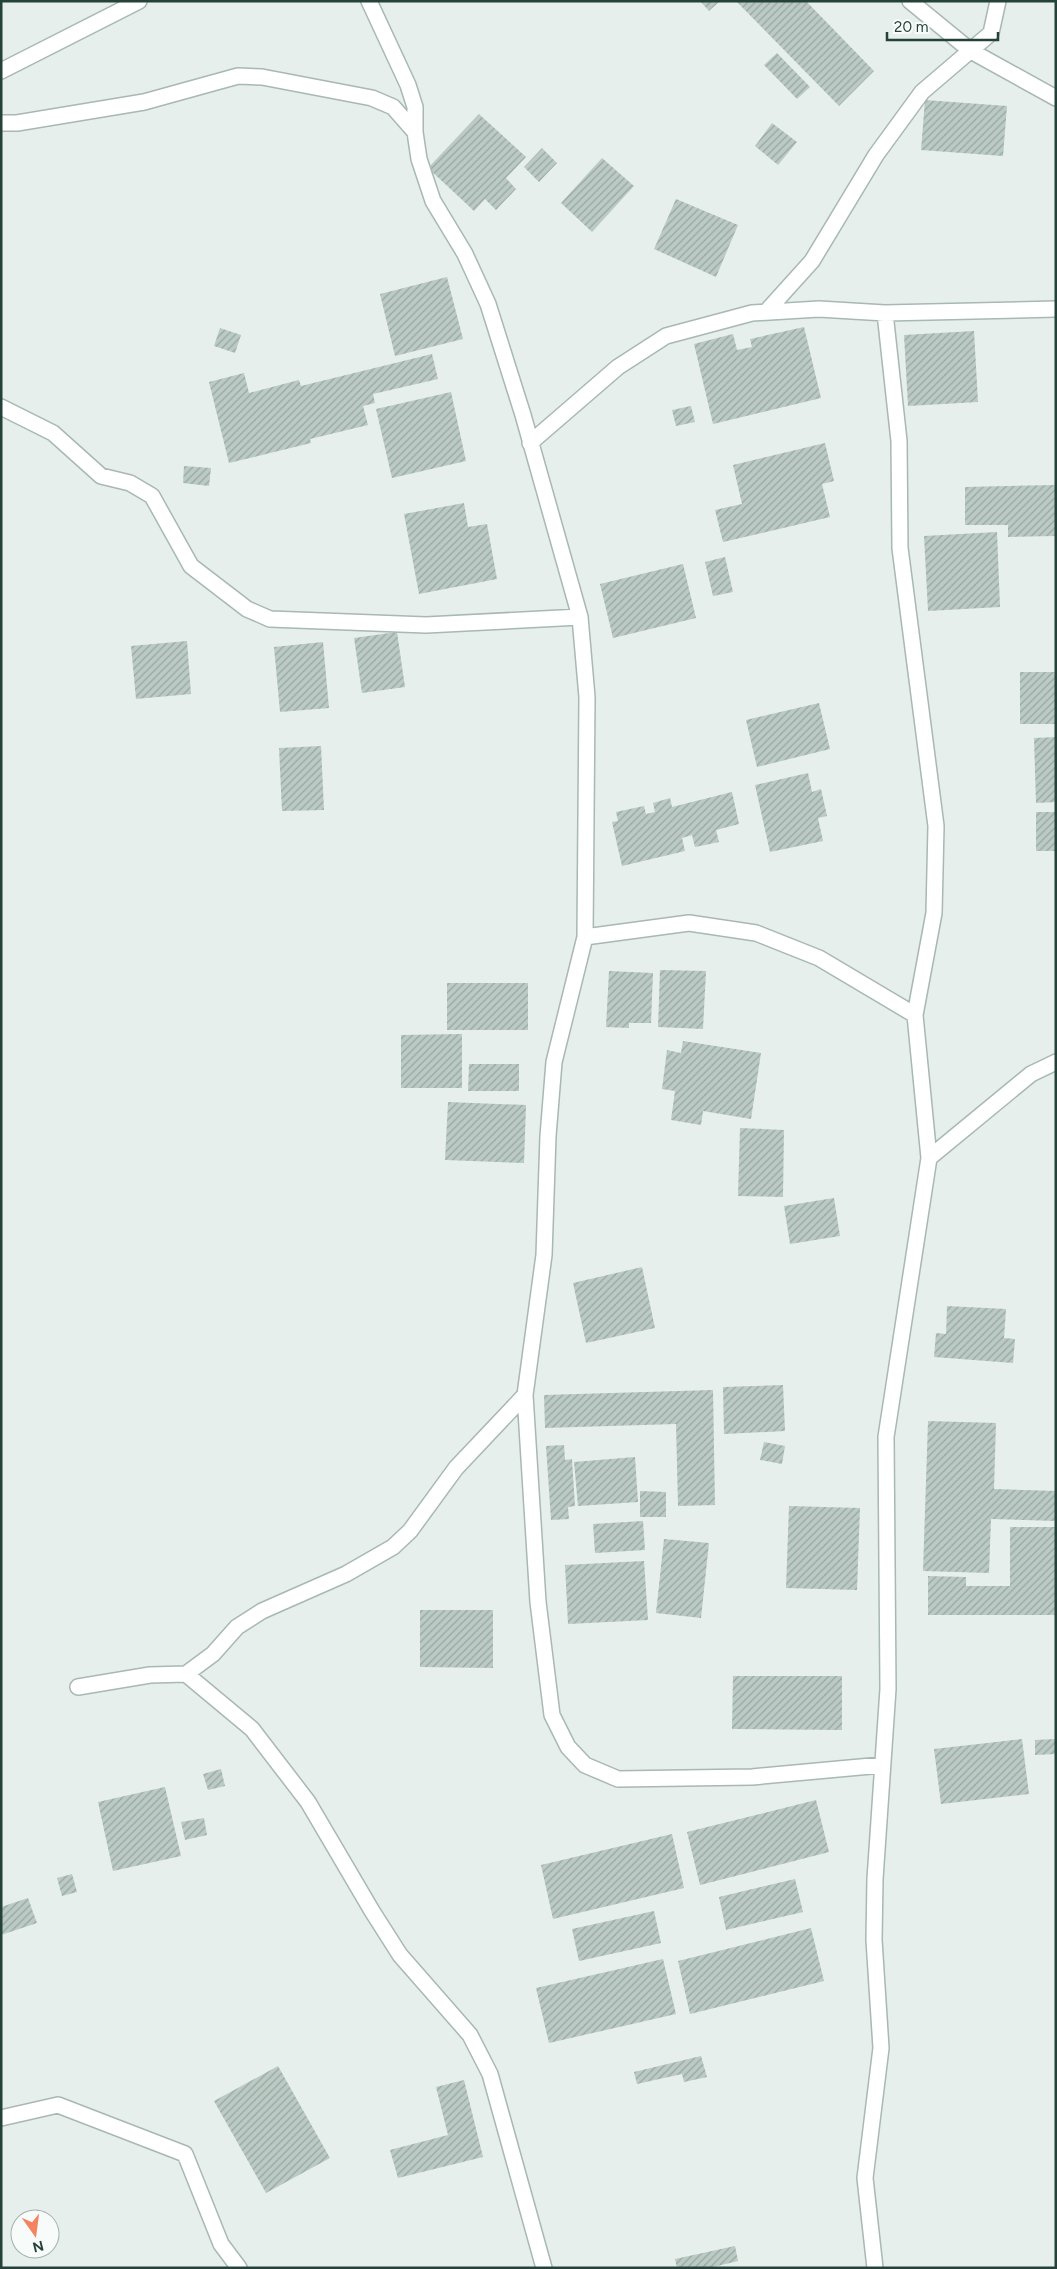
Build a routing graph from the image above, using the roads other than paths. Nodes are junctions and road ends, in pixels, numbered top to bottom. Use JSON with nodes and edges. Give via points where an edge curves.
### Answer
{"nodes":[{"id":1,"x":138,"y":1,"type":"edge"},
{"id":2,"x":369,"y":1,"type":"edge"},
{"id":3,"x":910,"y":1,"type":"edge"},
{"id":4,"x":998,"y":1,"type":"edge"},
{"id":5,"x":971,"y":51,"type":"junction"},
{"id":6,"x":1,"y":71,"type":"edge"},
{"id":7,"x":1056,"y":98,"type":"edge"},
{"id":8,"x":1,"y":123,"type":"edge"},
{"id":9,"x":415,"y":132,"type":"junction"},
{"id":10,"x":1056,"y":309,"type":"edge"},
{"id":11,"x":766,"y":312,"type":"junction"},
{"id":12,"x":886,"y":313,"type":"junction"},
{"id":13,"x":1,"y":407,"type":"edge"},
{"id":14,"x":530,"y":443,"type":"junction"},
{"id":15,"x":580,"y":617,"type":"junction"},
{"id":16,"x":585,"y":937,"type":"junction"},
{"id":17,"x":915,"y":1015,"type":"junction"},
{"id":18,"x":1056,"y":1062,"type":"edge"},
{"id":19,"x":929,"y":1158,"type":"junction"},
{"id":20,"x":525,"y":1395,"type":"junction"},
{"id":21,"x":186,"y":1674,"type":"junction"},
{"id":22,"x":78,"y":1687,"type":"dead end"},
{"id":23,"x":882,"y":1765,"type":"junction"},
{"id":24,"x":1,"y":2118,"type":"edge"},
{"id":25,"x":239,"y":2268,"type":"edge"},
{"id":26,"x":544,"y":2268,"type":"edge"},
{"id":27,"x":875,"y":2268,"type":"edge"}],
"edges":[{"from":1,"to":6,"type":"street"},
{"from":2,"to":9,"type":"street","via":[[408,85],[415,107]]},
{"from":3,"to":5,"type":"street"},
{"from":4,"to":5,"type":"street","via":[[991,33]]},
{"from":5,"to":7,"type":"street"},
{"from":5,"to":11,"type":"street","via":[[922,92],[876,155],[812,261]]},
{"from":8,"to":9,"type":"street","via":[[144,102],[246,76],[372,98],[393,107]]},
{"from":9,"to":14,"type":"street","via":[[419,159],[433,202],[465,254],[488,304]]},
{"from":10,"to":12,"type":"street"},
{"from":11,"to":12,"type":"street","via":[[819,309]]},
{"from":11,"to":14,"type":"street","via":[[666,336],[618,367]]},
{"from":12,"to":17,"type":"street","via":[[899,441],[900,548],[936,826],[934,912]]},
{"from":13,"to":15,"type":"street","via":[[53,433],[101,476],[130,482],[152,496],[191,566],[247,609],[270,619],[426,624]]},
{"from":14,"to":15,"type":"street"},
{"from":15,"to":16,"type":"street","via":[[588,697]]},
{"from":16,"to":17,"type":"street","via":[[689,923],[756,933],[819,958]]},
{"from":16,"to":20,"type":"street","via":[[554,1062],[544,1255]]},
{"from":17,"to":19,"type":"street"},
{"from":18,"to":19,"type":"street","via":[[1031,1074]]},
{"from":19,"to":23,"type":"street","via":[[886,1437],[888,1689]]},
{"from":20,"to":21,"type":"street","via":[[456,1468],[410,1531],[393,1547],[346,1574],[262,1611],[237,1627],[213,1654]]},
{"from":20,"to":23,"type":"street","via":[[538,1602],[552,1715],[568,1747],[585,1765],[618,1779],[752,1777]]},
{"from":21,"to":22,"type":"street","via":[[150,1675]]},
{"from":21,"to":26,"type":"street","via":[[252,1729],[308,1802],[400,1955],[470,2035],[490,2074]]},
{"from":23,"to":27,"type":"street","via":[[874,1879],[874,1940],[881,2048],[865,2178]]},
{"from":24,"to":25,"type":"street","via":[[58,2104],[185,2154],[221,2244]]}]}
